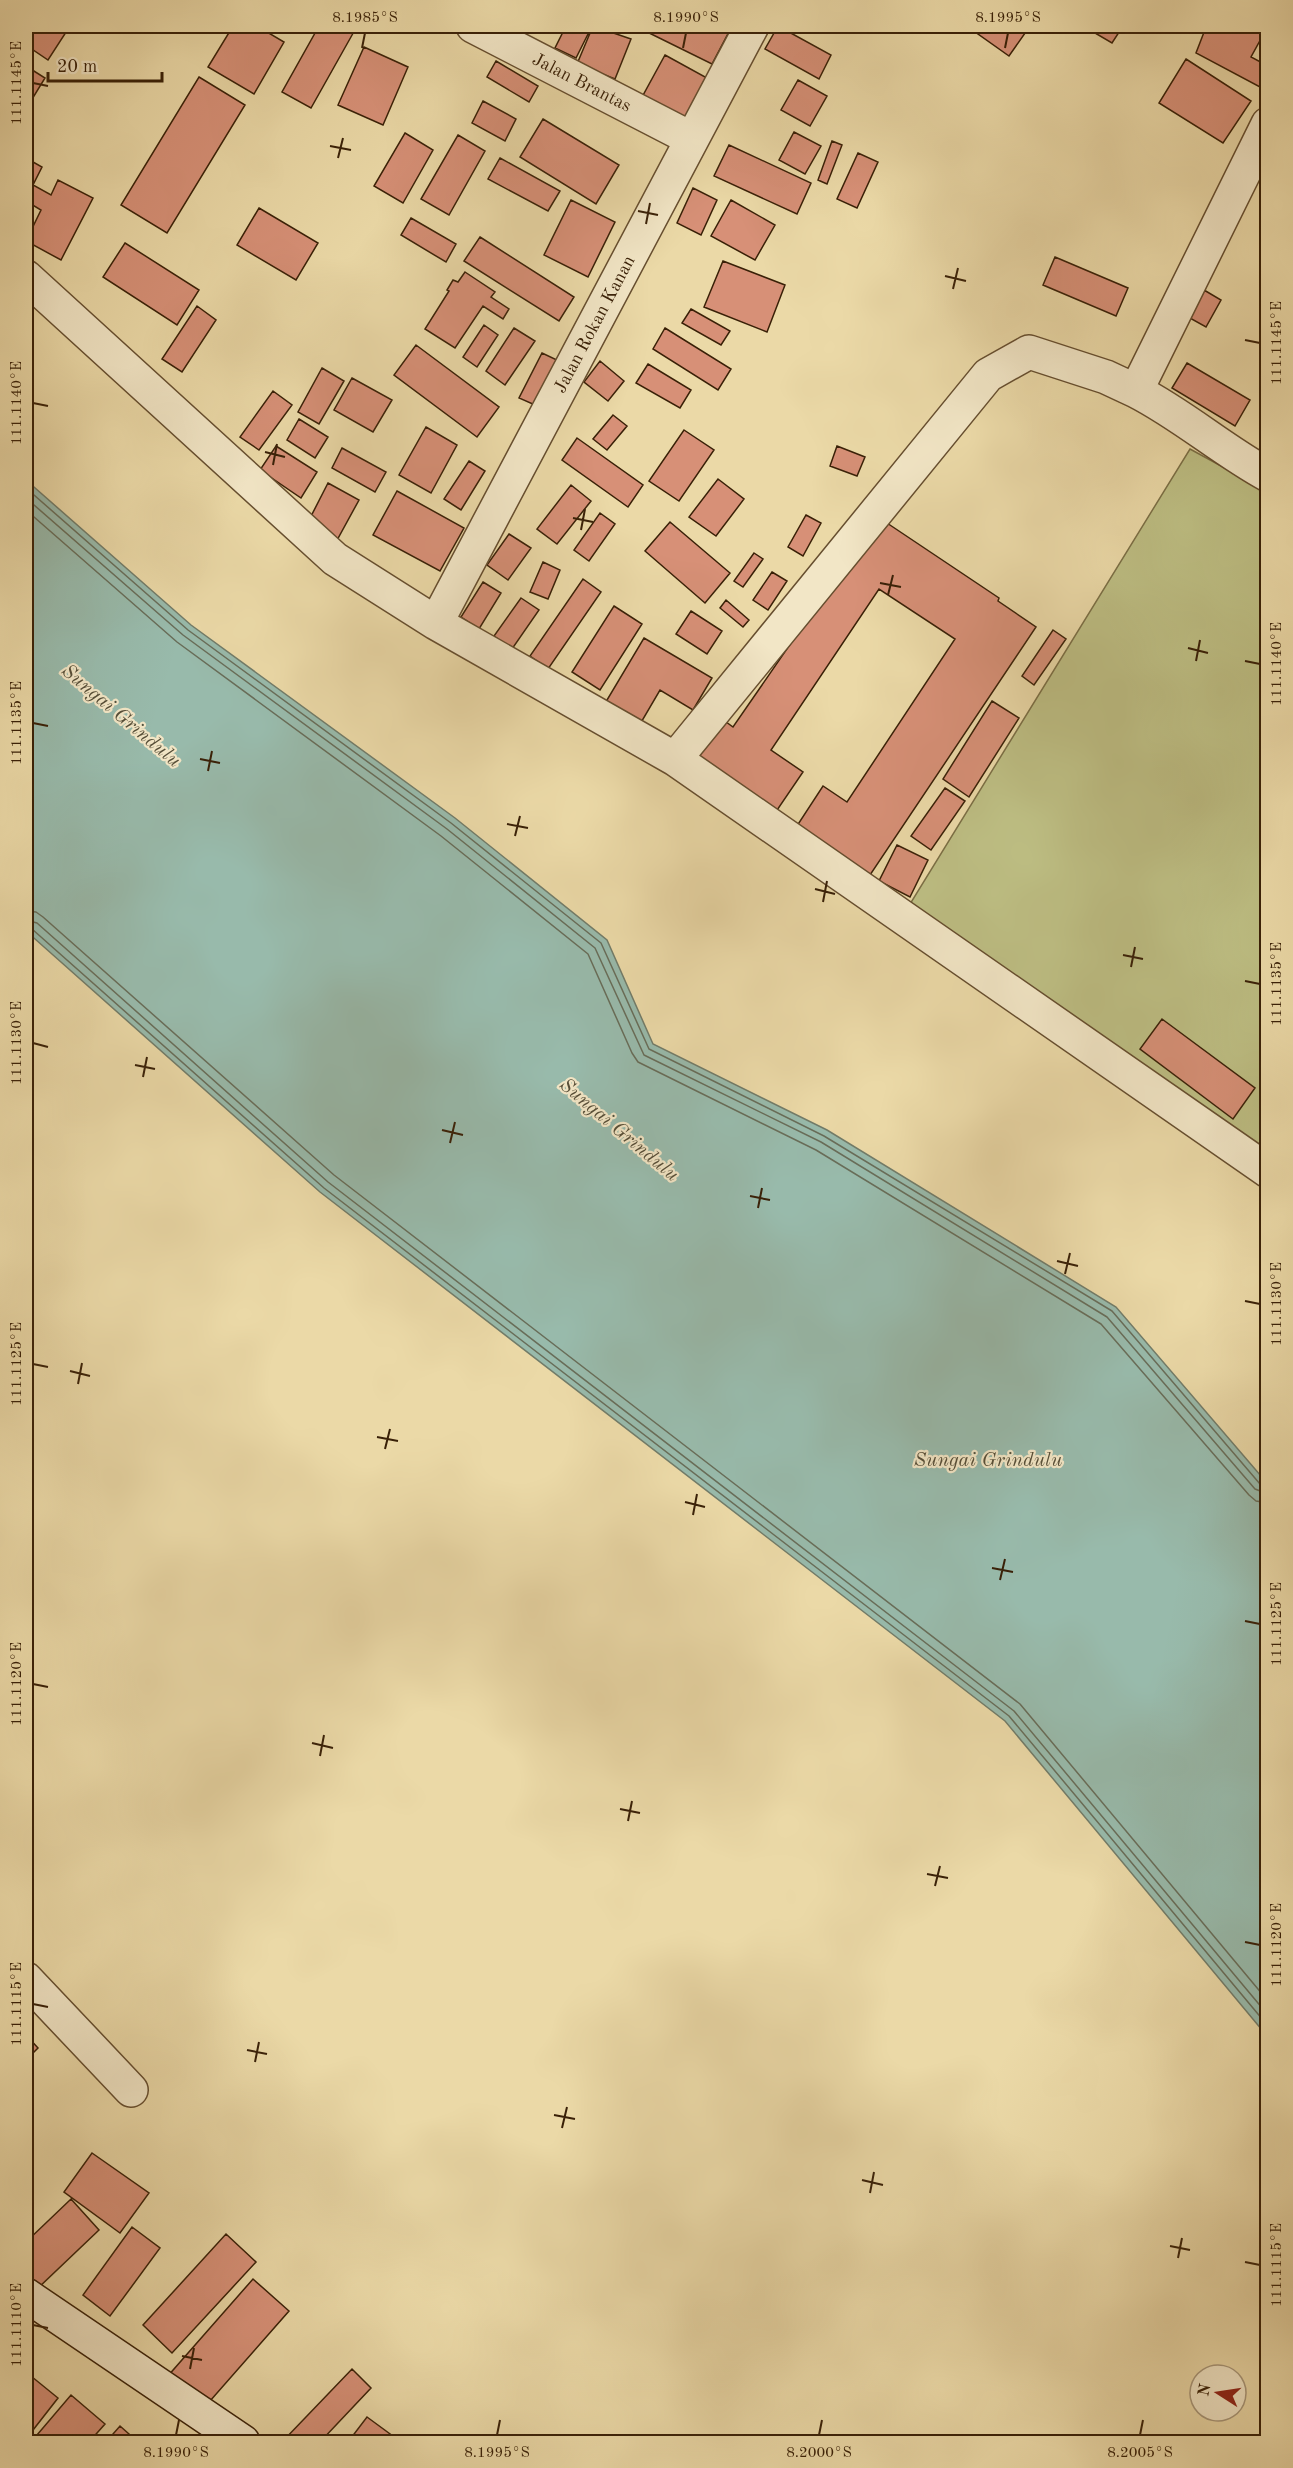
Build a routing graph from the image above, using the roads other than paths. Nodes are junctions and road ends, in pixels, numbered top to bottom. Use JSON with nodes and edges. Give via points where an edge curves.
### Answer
{"nodes":[{"id":1,"x":473,"y":26,"type":"edge"},
{"id":2,"x":752,"y":26,"type":"edge"},
{"id":3,"x":1268,"y":124,"type":"edge"},
{"id":4,"x":692,"y":139,"type":"junction"},
{"id":5,"x":26,"y":277,"type":"edge"},
{"id":6,"x":1136,"y":391,"type":"junction"},
{"id":7,"x":1268,"y":475,"type":"edge"},
{"id":8,"x":436,"y":623,"type":"junction"},
{"id":9,"x":675,"y":759,"type":"junction"},
{"id":10,"x":1268,"y":1171,"type":"edge"},
{"id":11,"x":26,"y":1979,"type":"edge"},
{"id":12,"x":131,"y":2090,"type":"dead end"},
{"id":13,"x":26,"y":2295,"type":"edge"},
{"id":14,"x":243,"y":2442,"type":"edge"}],
"edges":[{"from":1,"to":4,"type":"street","name":"Jalan Brantas"},
{"from":2,"to":4,"type":"street","name":"Jalan Rokan Kanan"},
{"from":3,"to":6,"type":"street"},
{"from":4,"to":8,"type":"street","name":"Jalan Rokan Kanan"},
{"from":5,"to":8,"type":"street","via":[[335,559]]},
{"from":6,"to":7,"type":"street"},
{"from":6,"to":9,"type":"street","via":[[1029,352],[988,375]]},
{"from":8,"to":9,"type":"street"},
{"from":9,"to":10,"type":"street"},
{"from":11,"to":12,"type":"street"},
{"from":13,"to":14,"type":"street"}]}
